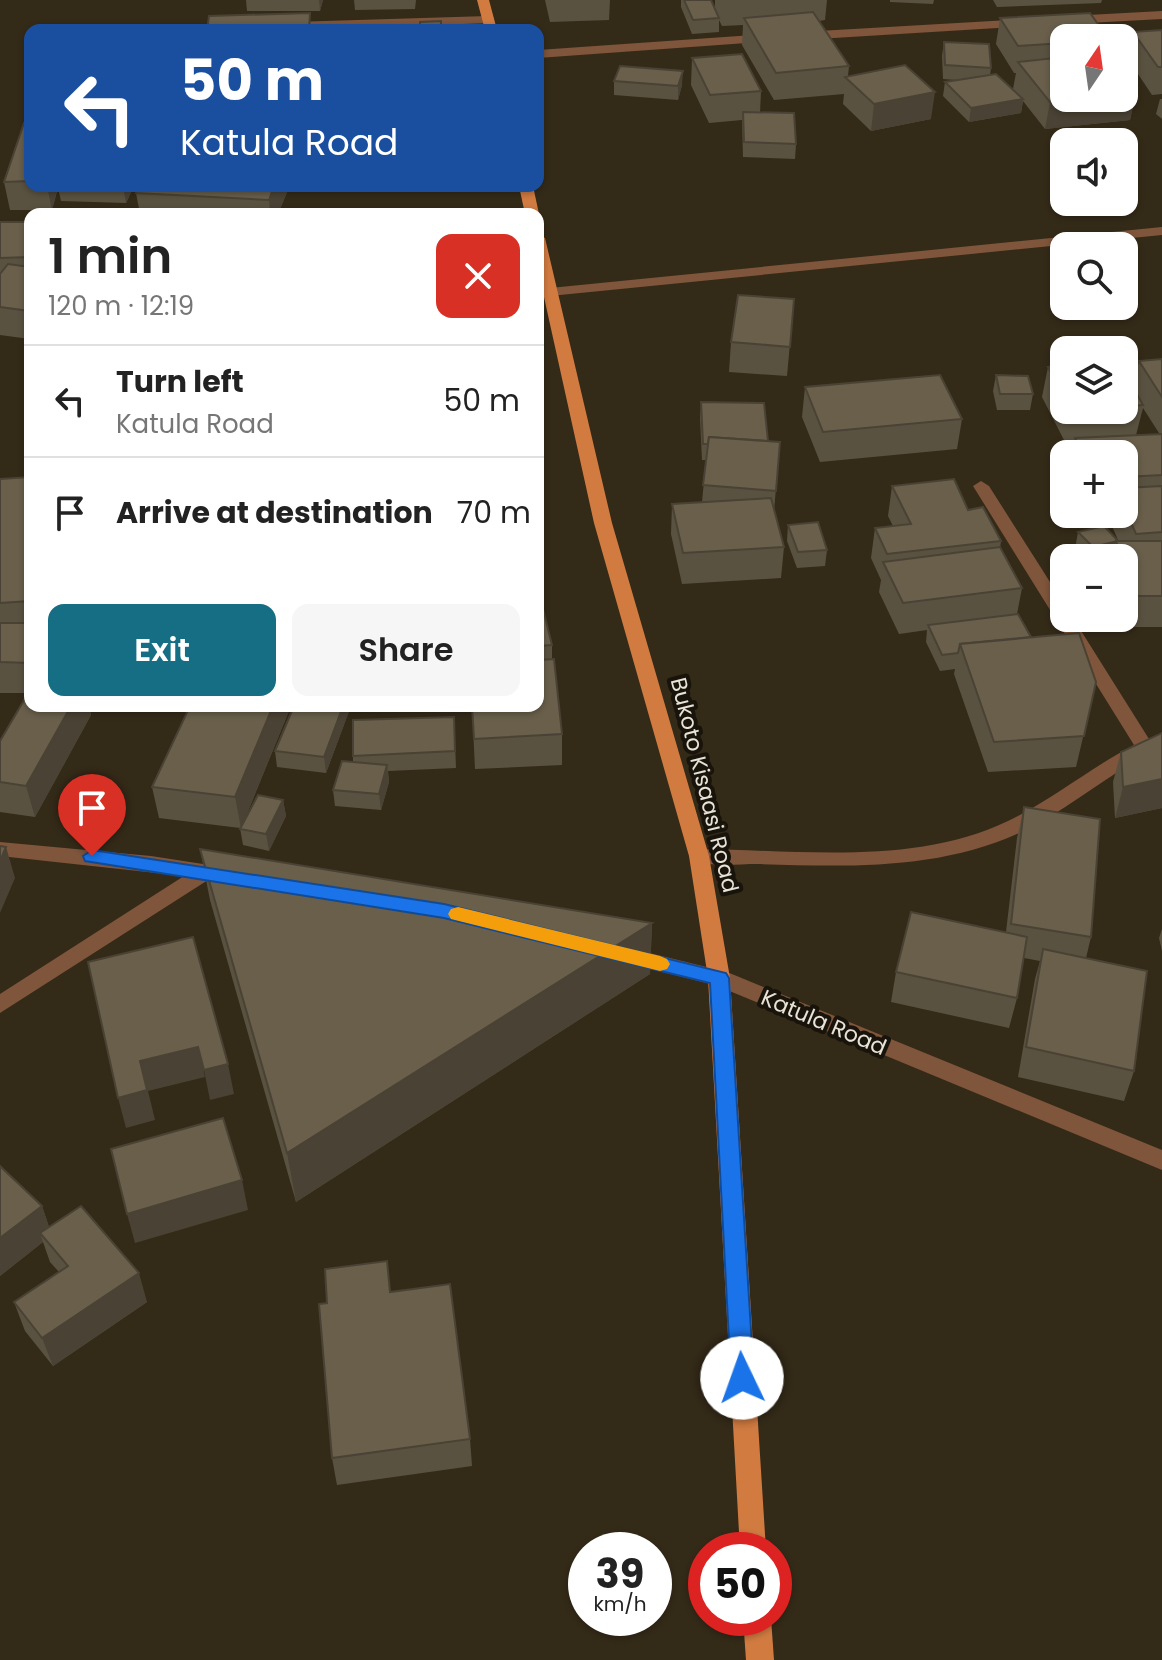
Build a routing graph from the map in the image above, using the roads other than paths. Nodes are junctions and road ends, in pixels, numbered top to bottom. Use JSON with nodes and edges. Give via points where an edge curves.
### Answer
{"nodes":[{"id":1,"x":483,"y":0,"type":"edge"},
{"id":2,"x":1162,"y":15,"type":"edge"},
{"id":3,"x":1053,"y":21,"type":"edge"},
{"id":4,"x":1038,"y":22,"type":"edge"},
{"id":5,"x":490,"y":24,"type":"edge"},
{"id":6,"x":544,"y":54,"type":"edge"},
{"id":7,"x":1162,"y":231,"type":"edge"},
{"id":8,"x":544,"y":267,"type":"edge"},
{"id":9,"x":550,"y":292,"type":"junction"},
{"id":10,"x":981,"y":486,"type":"dead end"},
{"id":11,"x":1154,"y":744,"type":"edge"},
{"id":12,"x":0,"y":849,"type":"edge"},
{"id":13,"x":699,"y":856,"type":"junction"},
{"id":14,"x":205,"y":872,"type":"junction"},
{"id":15,"x":250,"y":879,"type":"edge"},
{"id":16,"x":597,"y":948,"type":"edge"},
{"id":17,"x":719,"y":978,"type":"junction"},
{"id":18,"x":0,"y":1005,"type":"edge"},
{"id":19,"x":1162,"y":1160,"type":"edge"},
{"id":20,"x":752,"y":1532,"type":"edge"},
{"id":21,"x":758,"y":1636,"type":"edge"},
{"id":22,"x":760,"y":1660,"type":"edge"}],
"edges":[{"from":1,"to":5,"type":"main road"},
{"from":2,"to":3,"type":"street"},
{"from":4,"to":6,"type":"street"},
{"from":7,"to":9,"type":"street"},
{"from":8,"to":9,"type":"main road","name":"Bukoto Kisaasi Road"},
{"from":9,"to":13,"type":"main road","name":"Bukoto Kisaasi Road","via":[[603,523]]},
{"from":10,"to":11,"type":"street"},
{"from":11,"to":13,"type":"street","via":[[1012,828],[956,847],[889,856]]},
{"from":12,"to":14,"type":"street"},
{"from":13,"to":17,"type":"main road","name":"Bukoto Kisaasi Road"},
{"from":14,"to":15,"type":"street"},
{"from":14,"to":18,"type":"street"},
{"from":16,"to":17,"type":"street","name":"Katula Road"},
{"from":17,"to":19,"type":"street","name":"Katula Road"},
{"from":17,"to":20,"type":"main road","name":"Bukoto Kisaasi Road"},
{"from":21,"to":22,"type":"main road"}]}
